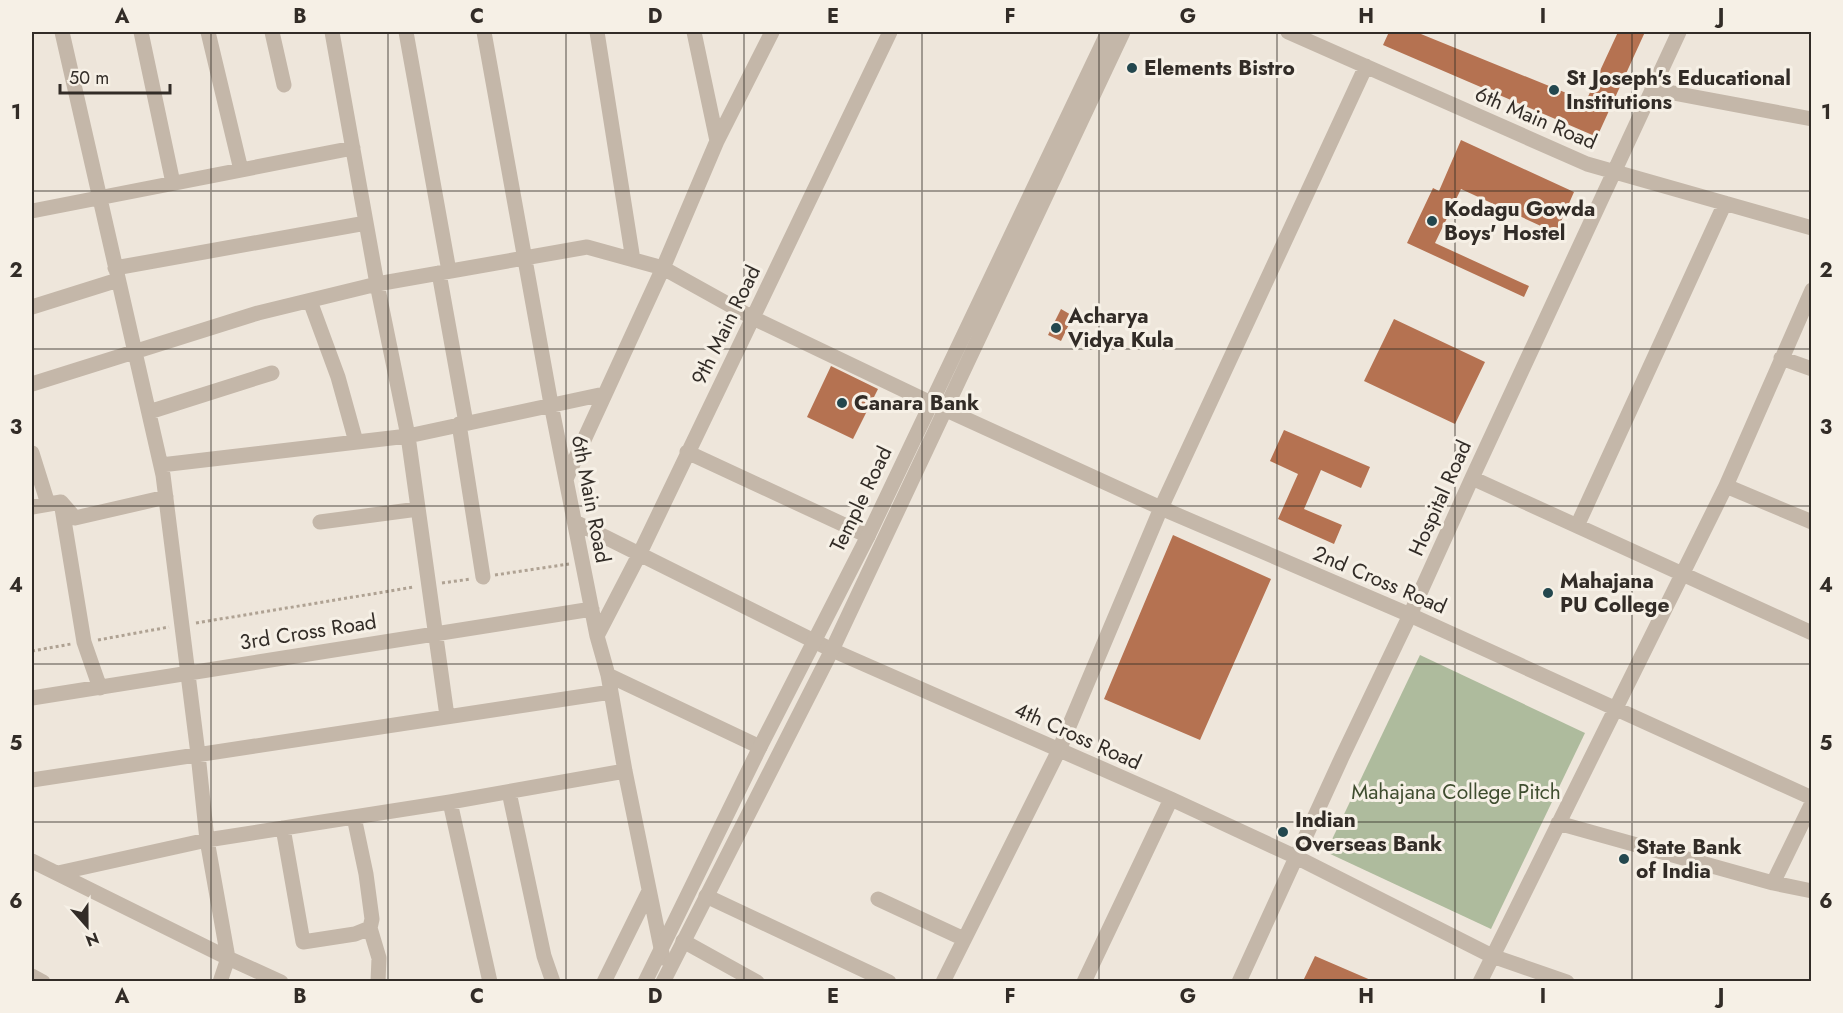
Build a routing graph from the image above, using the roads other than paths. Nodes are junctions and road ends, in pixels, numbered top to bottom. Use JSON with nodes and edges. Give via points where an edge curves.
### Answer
{"nodes":[{"id":1,"x":62,"y":32,"type":"edge"},
{"id":2,"x":141,"y":32,"type":"edge"},
{"id":3,"x":208,"y":32,"type":"edge"},
{"id":4,"x":272,"y":32,"type":"edge"},
{"id":5,"x":332,"y":32,"type":"edge"},
{"id":6,"x":406,"y":32,"type":"edge"},
{"id":7,"x":484,"y":32,"type":"edge"},
{"id":8,"x":597,"y":32,"type":"edge"},
{"id":9,"x":694,"y":32,"type":"edge"},
{"id":10,"x":771,"y":32,"type":"edge"},
{"id":11,"x":890,"y":32,"type":"edge"},
{"id":12,"x":1108,"y":32,"type":"edge"},
{"id":13,"x":1123,"y":32,"type":"edge"},
{"id":14,"x":1288,"y":32,"type":"edge"},
{"id":15,"x":1679,"y":32,"type":"edge"},
{"id":16,"x":1366,"y":66,"type":"junction"},
{"id":17,"x":284,"y":86,"type":"dead end"},
{"id":18,"x":1652,"y":89,"type":"junction"},
{"id":19,"x":1812,"y":119,"type":"edge"},
{"id":20,"x":717,"y":141,"type":"junction"},
{"id":21,"x":353,"y":148,"type":"junction"},
{"id":22,"x":241,"y":170,"type":"junction"},
{"id":23,"x":1614,"y":172,"type":"junction"},
{"id":24,"x":173,"y":183,"type":"junction"},
{"id":25,"x":99,"y":198,"type":"junction"},
{"id":26,"x":1725,"y":203,"type":"junction"},
{"id":27,"x":32,"y":211,"type":"edge"},
{"id":28,"x":366,"y":223,"type":"junction"},
{"id":29,"x":1812,"y":228,"type":"edge"},
{"id":30,"x":525,"y":258,"type":"junction"},
{"id":31,"x":633,"y":260,"type":"junction"},
{"id":32,"x":663,"y":268,"type":"junction"},
{"id":33,"x":444,"y":272,"type":"junction"},
{"id":34,"x":116,"y":274,"type":"junction"},
{"id":35,"x":377,"y":284,"type":"junction"},
{"id":36,"x":1812,"y":290,"type":"edge"},
{"id":37,"x":310,"y":301,"type":"junction"},
{"id":38,"x":32,"y":307,"type":"edge"},
{"id":39,"x":753,"y":318,"type":"junction"},
{"id":40,"x":135,"y":353,"type":"junction"},
{"id":41,"x":1781,"y":358,"type":"junction"},
{"id":42,"x":1812,"y":369,"type":"edge"},
{"id":43,"x":272,"y":373,"type":"dead end"},
{"id":44,"x":32,"y":384,"type":"edge"},
{"id":45,"x":604,"y":394,"type":"junction"},
{"id":46,"x":931,"y":403,"type":"junction"},
{"id":47,"x":551,"y":404,"type":"junction"},
{"id":48,"x":946,"y":409,"type":"junction"},
{"id":49,"x":148,"y":412,"type":"junction"},
{"id":50,"x":463,"y":424,"type":"junction"},
{"id":51,"x":408,"y":436,"type":"junction"},
{"id":52,"x":356,"y":442,"type":"junction"},
{"id":53,"x":687,"y":452,"type":"junction"},
{"id":54,"x":32,"y":453,"type":"edge"},
{"id":55,"x":161,"y":465,"type":"junction"},
{"id":56,"x":1472,"y":478,"type":"junction"},
{"id":57,"x":566,"y":479,"type":"junction"},
{"id":58,"x":1726,"y":486,"type":"junction"},
{"id":59,"x":166,"y":496,"type":"junction"},
{"id":60,"x":54,"y":503,"type":"junction"},
{"id":61,"x":32,"y":507,"type":"edge"},
{"id":62,"x":1161,"y":508,"type":"junction"},
{"id":63,"x":418,"y":509,"type":"junction"},
{"id":64,"x":320,"y":522,"type":"dead end"},
{"id":65,"x":575,"y":522,"type":"junction"},
{"id":66,"x":1812,"y":522,"type":"edge"},
{"id":67,"x":1577,"y":526,"type":"junction"},
{"id":68,"x":868,"y":536,"type":"junction"},
{"id":69,"x":639,"y":555,"type":"junction"},
{"id":70,"x":1682,"y":574,"type":"junction"},
{"id":71,"x":483,"y":577,"type":"road end"},
{"id":72,"x":592,"y":609,"type":"junction"},
{"id":73,"x":1410,"y":615,"type":"junction"},
{"id":74,"x":436,"y":633,"type":"junction"},
{"id":75,"x":1812,"y":633,"type":"edge"},
{"id":76,"x":597,"y":636,"type":"junction"},
{"id":77,"x":813,"y":641,"type":"junction"},
{"id":78,"x":832,"y":650,"type":"junction"},
{"id":79,"x":188,"y":672,"type":"junction"},
{"id":80,"x":608,"y":675,"type":"junction"},
{"id":81,"x":100,"y":688,"type":"junction"},
{"id":82,"x":611,"y":692,"type":"junction"},
{"id":83,"x":32,"y":698,"type":"edge"},
{"id":84,"x":1615,"y":708,"type":"junction"},
{"id":85,"x":447,"y":716,"type":"junction"},
{"id":86,"x":760,"y":747,"type":"junction"},
{"id":87,"x":1059,"y":750,"type":"junction"},
{"id":88,"x":198,"y":754,"type":"junction"},
{"id":89,"x":625,"y":771,"type":"junction"},
{"id":90,"x":32,"y":780,"type":"edge"},
{"id":91,"x":509,"y":792,"type":"junction"},
{"id":92,"x":1812,"y":798,"type":"edge"},
{"id":93,"x":1171,"y":799,"type":"junction"},
{"id":94,"x":450,"y":802,"type":"junction"},
{"id":95,"x":1812,"y":803,"type":"edge"},
{"id":96,"x":354,"y":817,"type":"junction"},
{"id":97,"x":1558,"y":823,"type":"junction"},
{"id":98,"x":283,"y":828,"type":"junction"},
{"id":99,"x":207,"y":840,"type":"junction"},
{"id":100,"x":1296,"y":857,"type":"junction"},
{"id":101,"x":32,"y":861,"type":"edge"},
{"id":102,"x":58,"y":873,"type":"junction"},
{"id":103,"x":1773,"y":883,"type":"junction"},
{"id":104,"x":649,"y":891,"type":"junction"},
{"id":105,"x":1812,"y":891,"type":"edge"},
{"id":106,"x":706,"y":896,"type":"junction"},
{"id":107,"x":878,"y":898,"type":"dead end"},
{"id":108,"x":370,"y":928,"type":"junction"},
{"id":109,"x":964,"y":939,"type":"junction"},
{"id":110,"x":683,"y":941,"type":"junction"},
{"id":111,"x":661,"y":950,"type":"junction"},
{"id":112,"x":1492,"y":956,"type":"junction"},
{"id":113,"x":228,"y":958,"type":"junction"},
{"id":114,"x":32,"y":976,"type":"edge"},
{"id":115,"x":665,"y":977,"type":"edge"},
{"id":116,"x":43,"y":981,"type":"edge"},
{"id":117,"x":220,"y":981,"type":"edge"},
{"id":118,"x":281,"y":981,"type":"edge"},
{"id":119,"x":378,"y":981,"type":"edge"},
{"id":120,"x":490,"y":981,"type":"edge"},
{"id":121,"x":553,"y":981,"type":"edge"},
{"id":122,"x":604,"y":981,"type":"edge"},
{"id":123,"x":645,"y":981,"type":"edge"},
{"id":124,"x":757,"y":981,"type":"edge"},
{"id":125,"x":889,"y":981,"type":"edge"},
{"id":126,"x":943,"y":981,"type":"edge"},
{"id":127,"x":1084,"y":981,"type":"edge"},
{"id":128,"x":1239,"y":981,"type":"edge"},
{"id":129,"x":1480,"y":981,"type":"edge"},
{"id":130,"x":1567,"y":981,"type":"edge"}],
"edges":[{"from":1,"to":25,"type":"street"},
{"from":2,"to":24,"type":"street"},
{"from":3,"to":22,"type":"street"},
{"from":4,"to":17,"type":"street"},
{"from":5,"to":21,"type":"street"},
{"from":6,"to":33,"type":"street"},
{"from":7,"to":30,"type":"street","name":"6th Main Road"},
{"from":8,"to":31,"type":"street"},
{"from":9,"to":20,"type":"street"},
{"from":10,"to":20,"type":"street"},
{"from":11,"to":39,"type":"street","name":"9th Main Road"},
{"from":12,"to":46,"type":"street","name":"Temple Road"},
{"from":13,"to":48,"type":"street","name":"Temple Road"},
{"from":14,"to":16,"type":"street","name":"6th Main Road"},
{"from":15,"to":18,"type":"street","name":"Hospital Road"},
{"from":16,"to":23,"type":"street","name":"6th Main Road","via":[[1587,164]]},
{"from":16,"to":62,"type":"street"},
{"from":18,"to":19,"type":"street"},
{"from":18,"to":23,"type":"street","name":"Hospital Road"},
{"from":20,"to":32,"type":"street"},
{"from":21,"to":22,"type":"street"},
{"from":21,"to":28,"type":"street"},
{"from":22,"to":24,"type":"street"},
{"from":23,"to":26,"type":"street","name":"6th Main Road"},
{"from":23,"to":56,"type":"street","name":"Hospital Road"},
{"from":24,"to":25,"type":"street"},
{"from":25,"to":27,"type":"street"},
{"from":25,"to":34,"type":"street"},
{"from":26,"to":29,"type":"street","name":"6th Main Road"},
{"from":26,"to":67,"type":"street"},
{"from":28,"to":34,"type":"street"},
{"from":28,"to":35,"type":"street"},
{"from":30,"to":31,"type":"street","name":"2nd Cross Road","via":[[587,247]]},
{"from":30,"to":33,"type":"street","name":"2nd Cross Road"},
{"from":30,"to":47,"type":"street","name":"6th Main Road"},
{"from":31,"to":32,"type":"street","name":"2nd Cross Road"},
{"from":32,"to":39,"type":"street","name":"2nd Cross Road"},
{"from":32,"to":45,"type":"street"},
{"from":33,"to":35,"type":"street","name":"2nd Cross Road"},
{"from":33,"to":50,"type":"street"},
{"from":34,"to":38,"type":"street"},
{"from":34,"to":40,"type":"street"},
{"from":35,"to":37,"type":"street","name":"2nd Cross Road"},
{"from":35,"to":51,"type":"street"},
{"from":36,"to":41,"type":"street"},
{"from":37,"to":40,"type":"street","name":"2nd Cross Road","via":[[258,313]]},
{"from":37,"to":52,"type":"street","via":[[338,376]]},
{"from":39,"to":46,"type":"street","name":"2nd Cross Road"},
{"from":39,"to":53,"type":"street","name":"9th Main Road"},
{"from":40,"to":44,"type":"street","name":"2nd Cross Road"},
{"from":40,"to":49,"type":"street"},
{"from":41,"to":42,"type":"street"},
{"from":41,"to":58,"type":"street"},
{"from":43,"to":49,"type":"street"},
{"from":45,"to":47,"type":"street"},
{"from":45,"to":57,"type":"street"},
{"from":46,"to":48,"type":"street","name":"2nd Cross Road"},
{"from":46,"to":68,"type":"street","name":"Temple Road"},
{"from":47,"to":50,"type":"street"},
{"from":47,"to":57,"type":"street","name":"6th Main Road"},
{"from":48,"to":62,"type":"street","name":"2nd Cross Road"},
{"from":48,"to":78,"type":"street","name":"Temple Road"},
{"from":49,"to":55,"type":"street"},
{"from":50,"to":51,"type":"street"},
{"from":50,"to":71,"type":"street"},
{"from":51,"to":52,"type":"street"},
{"from":51,"to":63,"type":"street"},
{"from":52,"to":55,"type":"street"},
{"from":53,"to":68,"type":"street"},
{"from":53,"to":69,"type":"street","name":"9th Main Road"},
{"from":54,"to":60,"type":"street"},
{"from":55,"to":59,"type":"street"},
{"from":56,"to":67,"type":"street"},
{"from":56,"to":73,"type":"street","name":"Hospital Road"},
{"from":57,"to":65,"type":"street","name":"6th Main Road"},
{"from":58,"to":66,"type":"street"},
{"from":58,"to":70,"type":"street"},
{"from":59,"to":60,"type":"street","via":[[75,518]]},
{"from":59,"to":79,"type":"street"},
{"from":60,"to":61,"type":"street"},
{"from":60,"to":81,"type":"street","via":[[84,642]]},
{"from":62,"to":73,"type":"street","name":"2nd Cross Road"},
{"from":62,"to":87,"type":"street"},
{"from":63,"to":64,"type":"street"},
{"from":63,"to":74,"type":"street"},
{"from":65,"to":69,"type":"street","name":"4th Cross Road"},
{"from":65,"to":72,"type":"street","name":"6th Main Road"},
{"from":67,"to":70,"type":"street"},
{"from":68,"to":77,"type":"street","name":"Temple Road"},
{"from":69,"to":76,"type":"street","name":"9th Main Road"},
{"from":69,"to":77,"type":"street","name":"4th Cross Road"},
{"from":70,"to":75,"type":"street"},
{"from":70,"to":84,"type":"street"},
{"from":72,"to":74,"type":"street","name":"3rd Cross Road"},
{"from":72,"to":76,"type":"street","name":"6th Main Road"},
{"from":73,"to":84,"type":"street","name":"2nd Cross Road"},
{"from":73,"to":100,"type":"street","name":"Hospital Road"},
{"from":74,"to":79,"type":"street","name":"3rd Cross Road"},
{"from":74,"to":85,"type":"street"},
{"from":76,"to":80,"type":"street","name":"6th Main Road"},
{"from":77,"to":78,"type":"street","name":"4th Cross Road"},
{"from":77,"to":86,"type":"street","name":"Temple Road"},
{"from":78,"to":87,"type":"street","name":"4th Cross Road"},
{"from":78,"to":106,"type":"street","name":"Temple Road"},
{"from":79,"to":81,"type":"street","name":"3rd Cross Road"},
{"from":79,"to":88,"type":"street"},
{"from":80,"to":82,"type":"street","name":"6th Main Road"},
{"from":80,"to":86,"type":"street"},
{"from":81,"to":83,"type":"street","name":"3rd Cross Road"},
{"from":82,"to":85,"type":"street"},
{"from":82,"to":89,"type":"street","name":"6th Main Road"},
{"from":84,"to":92,"type":"street","name":"2nd Cross Road"},
{"from":84,"to":97,"type":"street"},
{"from":85,"to":88,"type":"street"},
{"from":86,"to":111,"type":"street","name":"Temple Road"},
{"from":87,"to":93,"type":"street","name":"4th Cross Road"},
{"from":87,"to":109,"type":"street"},
{"from":88,"to":90,"type":"street"},
{"from":88,"to":99,"type":"street"},
{"from":89,"to":91,"type":"street"},
{"from":89,"to":104,"type":"street","name":"6th Main Road"},
{"from":91,"to":94,"type":"street"},
{"from":91,"to":121,"type":"street","via":[[544,956]]},
{"from":93,"to":100,"type":"street","name":"4th Cross Road"},
{"from":93,"to":127,"type":"street"},
{"from":94,"to":96,"type":"street"},
{"from":94,"to":120,"type":"street"},
{"from":95,"to":103,"type":"street"},
{"from":96,"to":98,"type":"street"},
{"from":96,"to":108,"type":"street","via":[[366,874]]},
{"from":97,"to":103,"type":"street"},
{"from":97,"to":112,"type":"street"},
{"from":98,"to":99,"type":"street"},
{"from":98,"to":108,"type":"street","via":[[303,942]]},
{"from":99,"to":102,"type":"street"},
{"from":99,"to":113,"type":"street"},
{"from":100,"to":112,"type":"street","name":"4th Cross Road"},
{"from":100,"to":128,"type":"street","name":"Hospital Road"},
{"from":101,"to":102,"type":"street"},
{"from":102,"to":113,"type":"street"},
{"from":103,"to":105,"type":"street"},
{"from":104,"to":111,"type":"street","name":"6th Main Road"},
{"from":104,"to":122,"type":"street"},
{"from":106,"to":110,"type":"street","name":"Temple Road"},
{"from":106,"to":125,"type":"street"},
{"from":107,"to":109,"type":"street"},
{"from":108,"to":119,"type":"street","via":[[379,958]]},
{"from":109,"to":126,"type":"street"},
{"from":110,"to":115,"type":"street","name":"Temple Road"},
{"from":110,"to":124,"type":"street"},
{"from":111,"to":115,"type":"street","name":"6th Main Road"},
{"from":111,"to":123,"type":"street","name":"Temple Road"},
{"from":112,"to":129,"type":"street"},
{"from":112,"to":130,"type":"street","name":"4th Cross Road"},
{"from":113,"to":117,"type":"street"},
{"from":113,"to":118,"type":"street"},
{"from":114,"to":116,"type":"street"}]}
